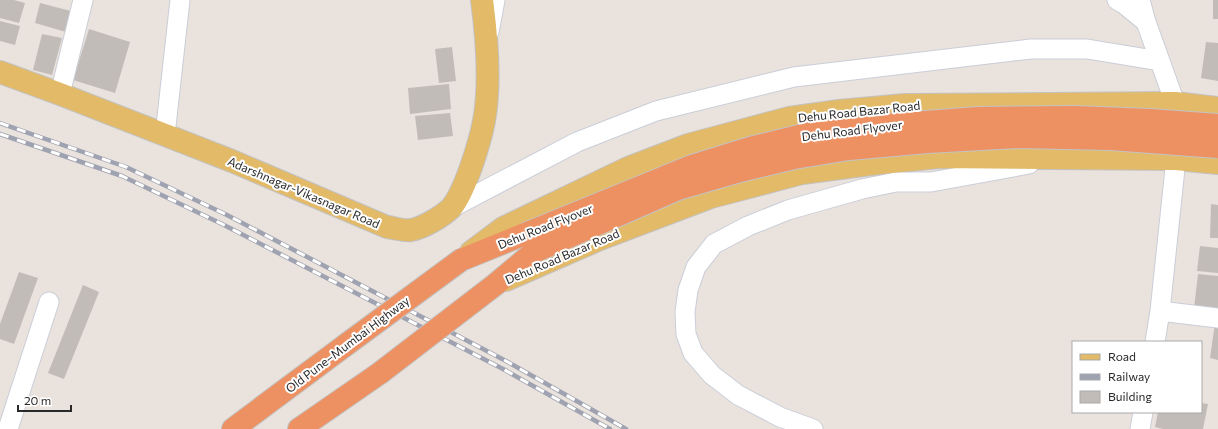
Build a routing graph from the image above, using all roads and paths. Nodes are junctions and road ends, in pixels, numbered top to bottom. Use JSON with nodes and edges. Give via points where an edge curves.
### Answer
{"nodes":[{"id":1,"x":83,"y":0,"type":"edge"},
{"id":2,"x":180,"y":0,"type":"edge"},
{"id":3,"x":482,"y":0,"type":"edge"},
{"id":4,"x":495,"y":0,"type":"edge"},
{"id":5,"x":1117,"y":0,"type":"edge"},
{"id":6,"x":1140,"y":0,"type":"edge"},
{"id":7,"x":1146,"y":22,"type":"junction"},
{"id":8,"x":487,"y":41,"type":"junction"},
{"id":9,"x":1160,"y":61,"type":"junction"},
{"id":10,"x":0,"y":72,"type":"edge"},
{"id":11,"x":60,"y":94,"type":"junction"},
{"id":12,"x":1175,"y":103,"type":"junction"},
{"id":13,"x":1218,"y":108,"type":"edge"},
{"id":14,"x":1218,"y":125,"type":"edge"},
{"id":15,"x":165,"y":135,"type":"junction"},
{"id":16,"x":1218,"y":147,"type":"edge"},
{"id":17,"x":1062,"y":158,"type":"junction"},
{"id":18,"x":1176,"y":159,"type":"junction"},
{"id":19,"x":1218,"y":163,"type":"edge"},
{"id":20,"x":451,"y":208,"type":"junction"},
{"id":21,"x":529,"y":243,"type":"junction"},
{"id":22,"x":461,"y":260,"type":"junction"},
{"id":23,"x":496,"y":284,"type":"junction"},
{"id":24,"x":50,"y":302,"type":"dead end"},
{"id":25,"x":1160,"y":311,"type":"junction"},
{"id":26,"x":1218,"y":318,"type":"edge"},
{"id":27,"x":1155,"y":341,"type":"edge"},
{"id":28,"x":1143,"y":413,"type":"edge"},
{"id":29,"x":0,"y":422,"type":"edge"},
{"id":30,"x":5,"y":429,"type":"edge"},
{"id":31,"x":8,"y":429,"type":"edge"},
{"id":32,"x":232,"y":429,"type":"edge"},
{"id":33,"x":299,"y":429,"type":"edge"},
{"id":34,"x":813,"y":429,"type":"edge"},
{"id":35,"x":1140,"y":429,"type":"edge"}],
"edges":[{"from":1,"to":11,"type":"street"},
{"from":2,"to":15,"type":"street"},
{"from":3,"to":8,"type":"main road","name":"Adarshnagar-Vikasnagar Road"},
{"from":4,"to":8,"type":"street"},
{"from":5,"to":7,"type":"street"},
{"from":6,"to":7,"type":"street"},
{"from":7,"to":9,"type":"street"},
{"from":8,"to":20,"type":"main road","name":"Adarshnagar-Vikasnagar Road","via":[[484,121],[466,181]]},
{"from":9,"to":12,"type":"street"},
{"from":9,"to":20,"type":"street","via":[[1087,49],[1031,49],[794,77],[656,111],[577,142]]},
{"from":10,"to":11,"type":"main road","name":"Adarshnagar-Vikasnagar Road"},
{"from":11,"to":15,"type":"main road","name":"Adarshnagar-Vikasnagar Road"},
{"from":12,"to":13,"type":"main road","name":"Dehu Road Bazar Road"},
{"from":12,"to":18,"type":"street"},
{"from":12,"to":22,"type":"main road","name":"Dehu Road Bazar Road","via":[[905,105],[789,118],[688,144],[628,168],[503,228]]},
{"from":14,"to":21,"type":"highway","name":"Dehu Road Flyover","bridge":true,"via":[[1074,117],[986,118],[815,132],[692,166]]},
{"from":15,"to":20,"type":"main road","name":"Adarshnagar-Vikasnagar Road","via":[[387,227],[411,230],[434,221]]},
{"from":16,"to":21,"type":"highway","name":"Dehu Road Flyover","bridge":true,"via":[[1111,139],[1020,138],[927,142],[836,151],[794,158],[678,190]]},
{"from":17,"to":18,"type":"main road","name":"Dehu Road Bazar Road"},
{"from":17,"to":23,"type":"main road","name":"Dehu Road Bazar Road","via":[[939,157],[802,173],[711,197],[600,238]]},
{"from":17,"to":34,"type":"street","via":[[931,182],[896,182],[862,189],[788,210],[748,226],[714,244],[696,267],[688,290],[686,334],[693,353],[712,375],[738,395],[780,417]]},
{"from":18,"to":19,"type":"main road","name":"Dehu Road Bazar Road"},
{"from":18,"to":25,"type":"street"},
{"from":21,"to":22,"type":"highway","name":"Dehu Road Flyover"},
{"from":21,"to":23,"type":"highway","name":"Dehu Road Flyover"},
{"from":22,"to":32,"type":"highway","name":"Old Pune–Mumbai Highway","bridge":true},
{"from":23,"to":33,"type":"highway","name":"Dehu Road Flyover","bridge":true,"via":[[380,373]]},
{"from":24,"to":31,"type":"street"},
{"from":25,"to":26,"type":"street"},
{"from":25,"to":27,"type":"street"},
{"from":28,"to":35,"type":"street"},
{"from":29,"to":30,"type":"street"}]}
